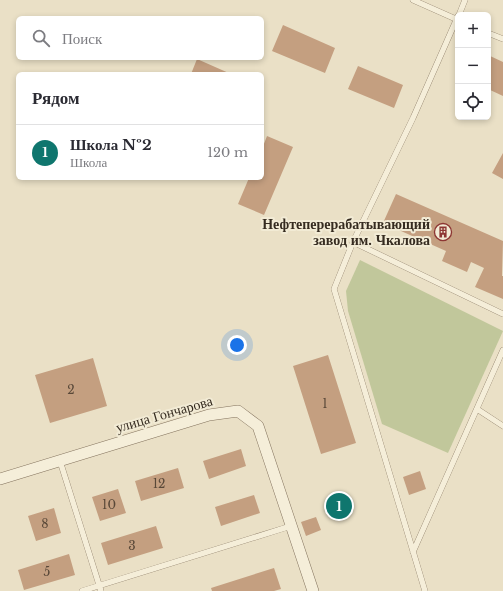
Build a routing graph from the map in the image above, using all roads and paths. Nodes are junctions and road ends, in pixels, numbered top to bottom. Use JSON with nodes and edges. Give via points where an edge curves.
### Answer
{"nodes":[{"id":1,"x":413,"y":0,"type":"edge"},
{"id":2,"x":465,"y":0,"type":"edge"},
{"id":3,"x":460,"y":12,"type":"edge"},
{"id":4,"x":455,"y":17,"type":"edge"},
{"id":5,"x":455,"y":25,"type":"edge"},
{"id":6,"x":491,"y":34,"type":"edge"},
{"id":7,"x":503,"y":40,"type":"edge"},
{"id":8,"x":353,"y":242,"type":"junction"},
{"id":9,"x":503,"y":314,"type":"edge"},
{"id":10,"x":503,"y":350,"type":"edge"},
{"id":11,"x":477,"y":409,"type":"junction"},
{"id":12,"x":503,"y":426,"type":"edge"},
{"id":13,"x":60,"y":460,"type":"junction"},
{"id":14,"x":0,"y":479,"type":"edge"},
{"id":15,"x":291,"y":526,"type":"junction"},
{"id":16,"x":413,"y":552,"type":"junction"},
{"id":17,"x":100,"y":588,"type":"edge"},
{"id":18,"x":82,"y":591,"type":"edge"},
{"id":19,"x":313,"y":591,"type":"edge"},
{"id":20,"x":425,"y":591,"type":"edge"}],
"edges":[{"from":1,"to":4,"type":"lane"},
{"from":2,"to":3,"type":"lane"},
{"from":5,"to":8,"type":"lane"},
{"from":6,"to":7,"type":"lane"},
{"from":8,"to":9,"type":"lane"},
{"from":8,"to":16,"type":"lane","via":[[334,289]]},
{"from":10,"to":11,"type":"lane"},
{"from":11,"to":12,"type":"lane"},
{"from":11,"to":16,"type":"lane"},
{"from":13,"to":14,"type":"street","name":"улица Гончарова"},
{"from":13,"to":15,"type":"street","name":"улица Гончарова","via":[[209,415],[238,412],[258,426]]},
{"from":13,"to":17,"type":"lane"},
{"from":15,"to":17,"type":"lane"},
{"from":15,"to":19,"type":"street","name":"улица Гончарова"},
{"from":16,"to":20,"type":"lane"},
{"from":17,"to":18,"type":"lane"}]}
